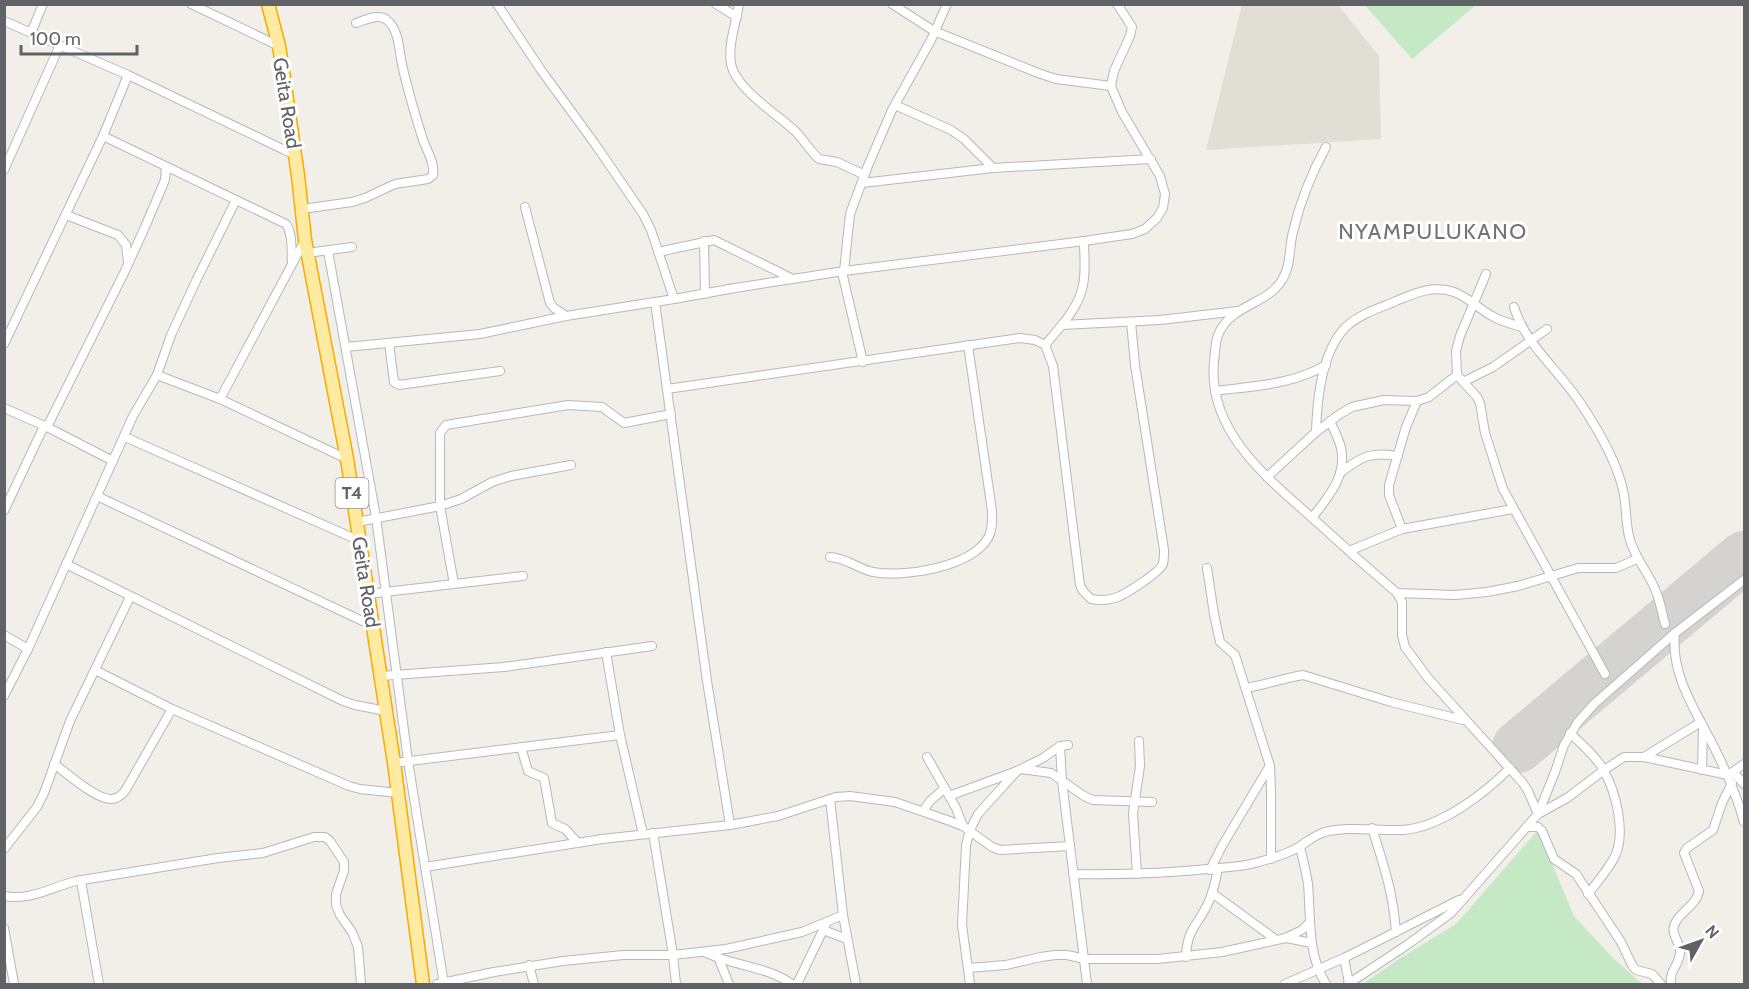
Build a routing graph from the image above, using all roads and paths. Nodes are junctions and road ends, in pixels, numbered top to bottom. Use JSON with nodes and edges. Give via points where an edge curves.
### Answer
{"nodes":[{"id":1,"x":43,"y":4,"type":"edge"},
{"id":2,"x":268,"y":4,"type":"edge"},
{"id":3,"x":497,"y":4,"type":"edge"},
{"id":4,"x":716,"y":4,"type":"edge"},
{"id":5,"x":739,"y":4,"type":"edge"},
{"id":6,"x":892,"y":4,"type":"edge"},
{"id":7,"x":947,"y":4,"type":"edge"},
{"id":8,"x":1117,"y":4,"type":"edge"},
{"id":9,"x":195,"y":5,"type":"edge"},
{"id":10,"x":736,"y":17,"type":"junction"},
{"id":11,"x":4,"y":21,"type":"edge"},
{"id":12,"x":356,"y":23,"type":"dead end"},
{"id":13,"x":934,"y":31,"type":"junction"},
{"id":14,"x":31,"y":33,"type":"junction"},
{"id":15,"x":60,"y":45,"type":"junction"},
{"id":16,"x":279,"y":46,"type":"junction"},
{"id":17,"x":128,"y":75,"type":"junction"},
{"id":18,"x":1111,"y":86,"type":"junction"},
{"id":19,"x":895,"y":105,"type":"junction"},
{"id":20,"x":103,"y":136,"type":"junction"},
{"id":21,"x":1326,"y":147,"type":"dead end"},
{"id":22,"x":295,"y":154,"type":"junction"},
{"id":23,"x":1151,"y":159,"type":"junction"},
{"id":24,"x":166,"y":167,"type":"junction"},
{"id":25,"x":993,"y":168,"type":"junction"},
{"id":26,"x":4,"y":170,"type":"edge"},
{"id":27,"x":864,"y":179,"type":"junction"},
{"id":28,"x":236,"y":200,"type":"junction"},
{"id":29,"x":525,"y":207,"type":"dead end"},
{"id":30,"x":302,"y":209,"type":"junction"},
{"id":31,"x":66,"y":215,"type":"junction"},
{"id":32,"x":305,"y":240,"type":"junction"},
{"id":33,"x":704,"y":241,"type":"junction"},
{"id":34,"x":1084,"y":241,"type":"junction"},
{"id":35,"x":352,"y":247,"type":"dead end"},
{"id":36,"x":328,"y":251,"type":"junction"},
{"id":37,"x":658,"y":252,"type":"junction"},
{"id":38,"x":307,"y":254,"type":"junction"},
{"id":39,"x":292,"y":262,"type":"junction"},
{"id":40,"x":128,"y":263,"type":"junction"},
{"id":41,"x":843,"y":272,"type":"junction"},
{"id":42,"x":1486,"y":274,"type":"dead end"},
{"id":43,"x":794,"y":279,"type":"junction"},
{"id":44,"x":705,"y":294,"type":"junction"},
{"id":45,"x":674,"y":299,"type":"junction"},
{"id":46,"x":655,"y":302,"type":"junction"},
{"id":47,"x":1474,"y":304,"type":"junction"},
{"id":48,"x":1514,"y":307,"type":"dead end"},
{"id":49,"x":1238,"y":310,"type":"junction"},
{"id":50,"x":566,"y":316,"type":"junction"},
{"id":51,"x":1131,"y":322,"type":"junction"},
{"id":52,"x":1062,"y":325,"type":"junction"},
{"id":53,"x":1522,"y":327,"type":"junction"},
{"id":54,"x":1547,"y":329,"type":"dead end"},
{"id":55,"x":7,"y":334,"type":"edge"},
{"id":56,"x":1530,"y":340,"type":"junction"},
{"id":57,"x":389,"y":343,"type":"junction"},
{"id":58,"x":4,"y":344,"type":"edge"},
{"id":59,"x":968,"y":345,"type":"junction"},
{"id":60,"x":1045,"y":345,"type":"junction"},
{"id":61,"x":346,"y":347,"type":"junction"},
{"id":62,"x":863,"y":362,"type":"junction"},
{"id":63,"x":1326,"y":365,"type":"junction"},
{"id":64,"x":500,"y":371,"type":"dead end"},
{"id":65,"x":157,"y":375,"type":"junction"},
{"id":66,"x":1457,"y":375,"type":"junction"},
{"id":67,"x":1463,"y":382,"type":"junction"},
{"id":68,"x":667,"y":389,"type":"junction"},
{"id":69,"x":1215,"y":391,"type":"junction"},
{"id":70,"x":220,"y":399,"type":"junction"},
{"id":71,"x":1417,"y":401,"type":"junction"},
{"id":72,"x":4,"y":408,"type":"edge"},
{"id":73,"x":671,"y":414,"type":"junction"},
{"id":74,"x":1330,"y":421,"type":"junction"},
{"id":75,"x":46,"y":426,"type":"junction"},
{"id":76,"x":1316,"y":432,"type":"junction"},
{"id":77,"x":125,"y":437,"type":"junction"},
{"id":78,"x":1398,"y":456,"type":"junction"},
{"id":79,"x":347,"y":459,"type":"junction"},
{"id":80,"x":113,"y":460,"type":"junction"},
{"id":81,"x":571,"y":465,"type":"dead end"},
{"id":82,"x":1340,"y":473,"type":"junction"},
{"id":83,"x":1267,"y":477,"type":"junction"},
{"id":84,"x":97,"y":496,"type":"junction"},
{"id":85,"x":440,"y":506,"type":"junction"},
{"id":86,"x":1513,"y":509,"type":"junction"},
{"id":87,"x":4,"y":511,"type":"edge"},
{"id":88,"x":1312,"y":518,"type":"junction"},
{"id":89,"x":376,"y":519,"type":"junction"},
{"id":90,"x":357,"y":522,"type":"junction"},
{"id":91,"x":1402,"y":530,"type":"junction"},
{"id":92,"x":360,"y":541,"type":"junction"},
{"id":93,"x":1349,"y":551,"type":"junction"},
{"id":94,"x":830,"y":557,"type":"dead end"},
{"id":95,"x":1637,"y":559,"type":"junction"},
{"id":96,"x":66,"y":564,"type":"junction"},
{"id":97,"x":1207,"y":568,"type":"dead end"},
{"id":98,"x":522,"y":576,"type":"dead end"},
{"id":99,"x":1551,"y":576,"type":"junction"},
{"id":100,"x":1744,"y":580,"type":"edge"},
{"id":101,"x":454,"y":584,"type":"junction"},
{"id":102,"x":386,"y":592,"type":"junction"},
{"id":103,"x":1397,"y":593,"type":"junction"},
{"id":104,"x":368,"y":594,"type":"junction"},
{"id":105,"x":130,"y":597,"type":"junction"},
{"id":106,"x":1665,"y":624,"type":"dead end"},
{"id":107,"x":373,"y":626,"type":"junction"},
{"id":108,"x":1675,"y":633,"type":"junction"},
{"id":109,"x":4,"y":635,"type":"edge"},
{"id":110,"x":652,"y":646,"type":"dead end"},
{"id":111,"x":28,"y":649,"type":"junction"},
{"id":112,"x":606,"y":652,"type":"junction"},
{"id":113,"x":95,"y":670,"type":"junction"},
{"id":114,"x":1605,"y":674,"type":"dead end"},
{"id":115,"x":397,"y":675,"type":"junction"},
{"id":116,"x":381,"y":676,"type":"junction"},
{"id":117,"x":1246,"y":688,"type":"junction"},
{"id":118,"x":4,"y":696,"type":"edge"},
{"id":119,"x":172,"y":709,"type":"junction"},
{"id":120,"x":386,"y":711,"type":"junction"},
{"id":121,"x":1465,"y":720,"type":"junction"},
{"id":122,"x":1702,"y":724,"type":"junction"},
{"id":123,"x":1570,"y":733,"type":"junction"},
{"id":124,"x":620,"y":735,"type":"junction"},
{"id":125,"x":1140,"y":741,"type":"dead end"},
{"id":126,"x":521,"y":747,"type":"junction"},
{"id":127,"x":927,"y":757,"type":"dead end"},
{"id":128,"x":1644,"y":758,"type":"junction"},
{"id":129,"x":408,"y":761,"type":"junction"},
{"id":130,"x":394,"y":763,"type":"junction"},
{"id":131,"x":54,"y":764,"type":"junction"},
{"id":132,"x":1744,"y":764,"type":"edge"},
{"id":133,"x":1270,"y":766,"type":"junction"},
{"id":134,"x":1510,"y":768,"type":"junction"},
{"id":135,"x":1019,"y":770,"type":"junction"},
{"id":136,"x":1604,"y":770,"type":"junction"},
{"id":137,"x":1702,"y":770,"type":"junction"},
{"id":138,"x":1731,"y":777,"type":"junction"},
{"id":139,"x":1062,"y":781,"type":"junction"},
{"id":140,"x":1744,"y":784,"type":"edge"},
{"id":141,"x":947,"y":792,"type":"junction"},
{"id":142,"x":398,"y":793,"type":"junction"},
{"id":143,"x":1740,"y":793,"type":"edge"},
{"id":144,"x":830,"y":799,"type":"junction"},
{"id":145,"x":1135,"y":801,"type":"junction"},
{"id":146,"x":1152,"y":802,"type":"dead end"},
{"id":147,"x":923,"y":811,"type":"junction"},
{"id":148,"x":1536,"y":816,"type":"junction"},
{"id":149,"x":1744,"y":822,"type":"edge"},
{"id":150,"x":730,"y":825,"type":"junction"},
{"id":151,"x":1527,"y":826,"type":"junction"},
{"id":152,"x":1539,"y":827,"type":"junction"},
{"id":153,"x":966,"y":828,"type":"junction"},
{"id":154,"x":1372,"y":828,"type":"junction"},
{"id":155,"x":653,"y":833,"type":"junction"},
{"id":156,"x":642,"y":834,"type":"junction"},
{"id":157,"x":578,"y":843,"type":"junction"},
{"id":158,"x":1070,"y":846,"type":"junction"},
{"id":159,"x":1300,"y":847,"type":"junction"},
{"id":160,"x":4,"y":849,"type":"edge"},
{"id":161,"x":1271,"y":859,"type":"junction"},
{"id":162,"x":425,"y":867,"type":"junction"},
{"id":163,"x":1214,"y":869,"type":"junction"},
{"id":164,"x":1073,"y":874,"type":"junction"},
{"id":165,"x":1137,"y":874,"type":"junction"},
{"id":166,"x":81,"y":881,"type":"junction"},
{"id":167,"x":1212,"y":893,"type":"junction"},
{"id":168,"x":1588,"y":894,"type":"junction"},
{"id":169,"x":4,"y":896,"type":"edge"},
{"id":170,"x":1464,"y":898,"type":"junction"},
{"id":171,"x":843,"y":915,"type":"junction"},
{"id":172,"x":1310,"y":922,"type":"junction"},
{"id":173,"x":824,"y":927,"type":"junction"},
{"id":174,"x":4,"y":928,"type":"edge"},
{"id":175,"x":1396,"y":932,"type":"junction"},
{"id":176,"x":1286,"y":938,"type":"junction"},
{"id":177,"x":847,"y":939,"type":"junction"},
{"id":178,"x":1275,"y":939,"type":"junction"},
{"id":179,"x":1312,"y":943,"type":"junction"},
{"id":180,"x":716,"y":950,"type":"junction"},
{"id":181,"x":703,"y":952,"type":"junction"},
{"id":182,"x":673,"y":955,"type":"junction"},
{"id":183,"x":1186,"y":957,"type":"junction"},
{"id":184,"x":1344,"y":958,"type":"junction"},
{"id":185,"x":719,"y":959,"type":"junction"},
{"id":186,"x":1085,"y":959,"type":"junction"},
{"id":187,"x":529,"y":965,"type":"junction"},
{"id":188,"x":968,"y":968,"type":"junction"},
{"id":189,"x":1319,"y":970,"type":"junction"},
{"id":190,"x":1324,"y":983,"type":"edge"},
{"id":191,"x":14,"y":984,"type":"edge"},
{"id":192,"x":99,"y":984,"type":"edge"},
{"id":193,"x":361,"y":984,"type":"edge"},
{"id":194,"x":423,"y":984,"type":"edge"},
{"id":195,"x":442,"y":984,"type":"edge"},
{"id":196,"x":534,"y":984,"type":"edge"},
{"id":197,"x":676,"y":984,"type":"edge"},
{"id":198,"x":729,"y":984,"type":"edge"},
{"id":199,"x":792,"y":984,"type":"edge"},
{"id":200,"x":797,"y":984,"type":"edge"},
{"id":201,"x":856,"y":984,"type":"edge"},
{"id":202,"x":970,"y":984,"type":"edge"},
{"id":203,"x":1087,"y":984,"type":"edge"},
{"id":204,"x":1285,"y":984,"type":"edge"},
{"id":205,"x":1348,"y":984,"type":"edge"},
{"id":206,"x":1661,"y":984,"type":"edge"},
{"id":207,"x":1671,"y":984,"type":"edge"}],
"edges":[{"from":1,"to":14,"type":"street"},
{"from":2,"to":16,"type":"highway","name":"Geita Road","number":"T4"},
{"from":3,"to":37,"type":"street","via":[[634,200]]},
{"from":4,"to":10,"type":"street"},
{"from":5,"to":10,"type":"street"},
{"from":6,"to":13,"type":"street"},
{"from":7,"to":13,"type":"street"},
{"from":8,"to":18,"type":"street","via":[[1132,27]]},
{"from":9,"to":16,"type":"street"},
{"from":10,"to":27,"type":"street","via":[[731,64],[738,78],[819,159],[837,162]]},
{"from":11,"to":14,"type":"street"},
{"from":12,"to":30,"type":"street","via":[[384,18],[395,33],[434,175],[395,184],[352,202]]},
{"from":13,"to":18,"type":"street","via":[[1038,74]]},
{"from":13,"to":19,"type":"street"},
{"from":14,"to":15,"type":"street"},
{"from":15,"to":17,"type":"street"},
{"from":15,"to":26,"type":"street"},
{"from":16,"to":22,"type":"highway","name":"Geita Road","number":"T4"},
{"from":17,"to":20,"type":"street"},
{"from":17,"to":22,"type":"street"},
{"from":18,"to":23,"type":"street"},
{"from":19,"to":25,"type":"street","via":[[951,130]]},
{"from":19,"to":27,"type":"street"},
{"from":20,"to":24,"type":"street"},
{"from":20,"to":31,"type":"street"},
{"from":21,"to":49,"type":"street","via":[[1303,196],[1288,269],[1275,289]]},
{"from":22,"to":30,"type":"highway","name":"Geita Road","number":"T4"},
{"from":23,"to":25,"type":"street"},
{"from":23,"to":34,"type":"street","via":[[1165,194],[1157,218],[1132,234]]},
{"from":24,"to":28,"type":"street"},
{"from":24,"to":40,"type":"street","via":[[165,180]]},
{"from":25,"to":27,"type":"street"},
{"from":27,"to":41,"type":"street","via":[[850,214]]},
{"from":28,"to":39,"type":"street","via":[[287,225]]},
{"from":28,"to":65,"type":"street","via":[[171,335]]},
{"from":29,"to":50,"type":"street","via":[[550,303]]},
{"from":30,"to":32,"type":"highway","name":"Geita Road","number":"T4"},
{"from":31,"to":40,"type":"street","via":[[118,236],[126,245]]},
{"from":31,"to":55,"type":"street"},
{"from":32,"to":38,"type":"highway","name":"Geita Road","number":"T4"},
{"from":32,"to":39,"type":"street"},
{"from":33,"to":37,"type":"street"},
{"from":33,"to":43,"type":"street","via":[[714,240]]},
{"from":33,"to":44,"type":"street"},
{"from":34,"to":41,"type":"street"},
{"from":34,"to":52,"type":"street","via":[[1084,283],[1076,305]]},
{"from":35,"to":36,"type":"street"},
{"from":36,"to":38,"type":"street"},
{"from":36,"to":61,"type":"street"},
{"from":37,"to":45,"type":"street"},
{"from":38,"to":79,"type":"highway","name":"Geita Road","number":"T4"},
{"from":39,"to":70,"type":"street"},
{"from":40,"to":75,"type":"street"},
{"from":41,"to":43,"type":"street"},
{"from":41,"to":62,"type":"street"},
{"from":42,"to":47,"type":"street"},
{"from":43,"to":44,"type":"street"},
{"from":44,"to":45,"type":"street"},
{"from":45,"to":46,"type":"street"},
{"from":46,"to":50,"type":"street"},
{"from":46,"to":68,"type":"street"},
{"from":47,"to":53,"type":"street","via":[[1492,316]]},
{"from":47,"to":63,"type":"street","via":[[1454,292],[1438,289],[1421,291],[1378,308],[1349,324]]},
{"from":47,"to":66,"type":"street","via":[[1456,351]]},
{"from":48,"to":53,"type":"street"},
{"from":49,"to":51,"type":"street"},
{"from":49,"to":69,"type":"street","via":[[1218,337]]},
{"from":50,"to":57,"type":"street","via":[[480,333]]},
{"from":51,"to":52,"type":"street"},
{"from":51,"to":60,"type":"street","via":[[1164,550],[1160,569],[1122,595],[1108,599],[1091,599],[1080,585],[1053,366]]},
{"from":52,"to":60,"type":"street"},
{"from":53,"to":56,"type":"street"},
{"from":54,"to":56,"type":"street"},
{"from":55,"to":58,"type":"street"},
{"from":56,"to":67,"type":"street","via":[[1493,367]]},
{"from":56,"to":95,"type":"street","via":[[1581,404],[1615,466]]},
{"from":57,"to":61,"type":"street"},
{"from":57,"to":64,"type":"street","via":[[394,382],[399,386]]},
{"from":59,"to":60,"type":"street","via":[[1020,338]]},
{"from":59,"to":62,"type":"street"},
{"from":59,"to":94,"type":"street","via":[[992,511],[989,537],[970,555],[907,573],[871,572]]},
{"from":61,"to":89,"type":"street"},
{"from":62,"to":68,"type":"street"},
{"from":63,"to":69,"type":"street","via":[[1278,383]]},
{"from":63,"to":76,"type":"street","via":[[1317,403]]},
{"from":65,"to":70,"type":"street"},
{"from":65,"to":77,"type":"street"},
{"from":66,"to":67,"type":"street"},
{"from":66,"to":71,"type":"street","via":[[1429,398]]},
{"from":67,"to":86,"type":"street","via":[[1480,403],[1493,462]]},
{"from":68,"to":73,"type":"street"},
{"from":69,"to":83,"type":"street","via":[[1232,435]]},
{"from":70,"to":79,"type":"street"},
{"from":71,"to":74,"type":"street","via":[[1365,404]]},
{"from":71,"to":78,"type":"street"},
{"from":72,"to":75,"type":"street"},
{"from":73,"to":85,"type":"street","via":[[624,423],[602,407],[564,405],[446,425],[440,433]]},
{"from":73,"to":150,"type":"street"},
{"from":74,"to":76,"type":"street"},
{"from":74,"to":82,"type":"street","via":[[1341,447]]},
{"from":75,"to":80,"type":"street"},
{"from":75,"to":87,"type":"street"},
{"from":76,"to":83,"type":"street"},
{"from":77,"to":80,"type":"street"},
{"from":77,"to":92,"type":"street"},
{"from":78,"to":82,"type":"street","via":[[1383,453],[1360,458]]},
{"from":78,"to":91,"type":"street","via":[[1389,495]]},
{"from":79,"to":90,"type":"highway","name":"Geita Road","number":"T4"},
{"from":80,"to":84,"type":"street"},
{"from":81,"to":85,"type":"street","via":[[511,476]]},
{"from":82,"to":88,"type":"street","via":[[1333,492]]},
{"from":83,"to":88,"type":"street"},
{"from":84,"to":96,"type":"street"},
{"from":84,"to":107,"type":"street"},
{"from":85,"to":89,"type":"street"},
{"from":85,"to":101,"type":"street"},
{"from":86,"to":91,"type":"street"},
{"from":86,"to":99,"type":"street"},
{"from":88,"to":93,"type":"street"},
{"from":89,"to":90,"type":"street"},
{"from":89,"to":102,"type":"street"},
{"from":90,"to":92,"type":"highway","name":"Geita Road","number":"T4"},
{"from":91,"to":93,"type":"street"},
{"from":92,"to":104,"type":"highway","name":"Geita Road","number":"T4"},
{"from":93,"to":103,"type":"street"},
{"from":95,"to":99,"type":"street","via":[[1616,568],[1578,568]]},
{"from":95,"to":106,"type":"street","via":[[1655,588]]},
{"from":96,"to":105,"type":"street"},
{"from":96,"to":111,"type":"street"},
{"from":97,"to":117,"type":"street","via":[[1220,642],[1235,655]]},
{"from":98,"to":101,"type":"street"},
{"from":99,"to":103,"type":"street","via":[[1477,593]]},
{"from":99,"to":114,"type":"street"},
{"from":100,"to":108,"type":"street"},
{"from":101,"to":102,"type":"street"},
{"from":102,"to":104,"type":"street"},
{"from":102,"to":115,"type":"street"},
{"from":103,"to":121,"type":"street","via":[[1402,602],[1405,647]]},
{"from":104,"to":107,"type":"highway","name":"Geita Road","number":"T4"},
{"from":105,"to":113,"type":"street"},
{"from":105,"to":120,"type":"street","via":[[343,701]]},
{"from":107,"to":116,"type":"highway","name":"Geita Road","number":"T4"},
{"from":108,"to":122,"type":"street","via":[[1682,682]]},
{"from":108,"to":123,"type":"street","via":[[1594,704]]},
{"from":109,"to":111,"type":"street"},
{"from":110,"to":112,"type":"street"},
{"from":111,"to":118,"type":"street"},
{"from":112,"to":115,"type":"street","via":[[504,667]]},
{"from":112,"to":124,"type":"street"},
{"from":113,"to":119,"type":"street"},
{"from":113,"to":131,"type":"street"},
{"from":115,"to":116,"type":"street"},
{"from":115,"to":129,"type":"street"},
{"from":116,"to":120,"type":"highway","name":"Geita Road","number":"T4"},
{"from":117,"to":121,"type":"street","via":[[1303,675]]},
{"from":117,"to":133,"type":"street"},
{"from":119,"to":131,"type":"street","via":[[119,798],[98,796]]},
{"from":119,"to":142,"type":"street","via":[[354,788]]},
{"from":120,"to":130,"type":"highway","name":"Geita Road","number":"T4"},
{"from":121,"to":134,"type":"street"},
{"from":122,"to":128,"type":"street"},
{"from":122,"to":137,"type":"street"},
{"from":122,"to":138,"type":"street"},
{"from":123,"to":136,"type":"street"},
{"from":123,"to":148,"type":"street"},
{"from":124,"to":126,"type":"street"},
{"from":124,"to":156,"type":"street"},
{"from":125,"to":145,"type":"street"},
{"from":126,"to":129,"type":"street"},
{"from":126,"to":157,"type":"street","via":[[528,771],[544,778],[552,823],[565,829]]},
{"from":127,"to":141,"type":"street"},
{"from":128,"to":136,"type":"street","via":[[1624,757]]},
{"from":128,"to":137,"type":"street"},
{"from":129,"to":130,"type":"street"},
{"from":129,"to":162,"type":"street"},
{"from":130,"to":142,"type":"highway","name":"Geita Road","number":"T4"},
{"from":131,"to":160,"type":"street","via":[[37,807]]},
{"from":132,"to":138,"type":"street"},
{"from":133,"to":161,"type":"street"},
{"from":133,"to":163,"type":"street","via":[[1222,846]]},
{"from":134,"to":148,"type":"street","via":[[1528,791]]},
{"from":134,"to":154,"type":"street","via":[[1474,799],[1432,823],[1401,830]]},
{"from":135,"to":139,"type":"street","via":[[1051,773]]},
{"from":135,"to":139,"type":"street","via":[[1064,745]]},
{"from":135,"to":141,"type":"street"},
{"from":135,"to":153,"type":"street"},
{"from":136,"to":148,"type":"street"},
{"from":136,"to":168,"type":"street","via":[[1618,809],[1620,841],[1615,856]]},
{"from":137,"to":138,"type":"street"},
{"from":138,"to":140,"type":"street"},
{"from":138,"to":143,"type":"street"},
{"from":138,"to":207,"type":"street","via":[[1713,830],[1684,853],[1699,891],[1674,926],[1680,952]]},
{"from":139,"to":145,"type":"street","via":[[1093,800]]},
{"from":139,"to":158,"type":"street"},
{"from":141,"to":147,"type":"street","via":[[930,801]]},
{"from":141,"to":153,"type":"street"},
{"from":142,"to":194,"type":"highway","name":"Geita Road","number":"T4"},
{"from":143,"to":149,"type":"street"},
{"from":144,"to":147,"type":"street","via":[[868,798]]},
{"from":144,"to":150,"type":"street","via":[[778,816]]},
{"from":144,"to":171,"type":"street"},
{"from":145,"to":146,"type":"street"},
{"from":145,"to":165,"type":"street"},
{"from":147,"to":153,"type":"street"},
{"from":148,"to":151,"type":"street"},
{"from":148,"to":152,"type":"street"},
{"from":150,"to":155,"type":"street"},
{"from":151,"to":152,"type":"street"},
{"from":151,"to":170,"type":"street"},
{"from":152,"to":168,"type":"street","via":[[1554,859],[1576,874]]},
{"from":153,"to":158,"type":"street","via":[[1000,850]]},
{"from":153,"to":188,"type":"street","via":[[962,925]]},
{"from":154,"to":159,"type":"street","via":[[1323,832]]},
{"from":154,"to":175,"type":"street","via":[[1393,898]]},
{"from":155,"to":156,"type":"street"},
{"from":155,"to":182,"type":"street"},
{"from":156,"to":157,"type":"street"},
{"from":157,"to":162,"type":"street"},
{"from":158,"to":164,"type":"street"},
{"from":159,"to":161,"type":"street"},
{"from":159,"to":172,"type":"street"},
{"from":161,"to":163,"type":"street"},
{"from":162,"to":195,"type":"street"},
{"from":163,"to":165,"type":"street"},
{"from":163,"to":167,"type":"street"},
{"from":164,"to":165,"type":"street"},
{"from":164,"to":186,"type":"street"},
{"from":166,"to":169,"type":"street","via":[[33,896]]},
{"from":166,"to":192,"type":"street"},
{"from":166,"to":193,"type":"street","via":[[263,853],[325,837],[344,862],[336,904],[356,940]]},
{"from":167,"to":178,"type":"street"},
{"from":167,"to":183,"type":"street","via":[[1191,930]]},
{"from":168,"to":206,"type":"street","via":[[1636,970],[1652,975]]},
{"from":170,"to":175,"type":"street"},
{"from":170,"to":205,"type":"street","via":[[1451,914]]},
{"from":171,"to":173,"type":"street"},
{"from":171,"to":177,"type":"street"},
{"from":172,"to":176,"type":"street"},
{"from":172,"to":179,"type":"street"},
{"from":173,"to":177,"type":"street"},
{"from":173,"to":180,"type":"street"},
{"from":173,"to":200,"type":"street"},
{"from":174,"to":191,"type":"street"},
{"from":175,"to":184,"type":"street"},
{"from":176,"to":178,"type":"street"},
{"from":176,"to":179,"type":"street"},
{"from":177,"to":201,"type":"street"},
{"from":178,"to":183,"type":"street"},
{"from":179,"to":189,"type":"street"},
{"from":180,"to":181,"type":"street"},
{"from":180,"to":185,"type":"street"},
{"from":181,"to":182,"type":"street"},
{"from":181,"to":185,"type":"street"},
{"from":182,"to":187,"type":"street"},
{"from":182,"to":197,"type":"street"},
{"from":183,"to":186,"type":"street"},
{"from":184,"to":189,"type":"street"},
{"from":184,"to":205,"type":"street"},
{"from":185,"to":198,"type":"street"},
{"from":185,"to":199,"type":"street","via":[[770,972]]},
{"from":186,"to":188,"type":"street","via":[[1055,955]]},
{"from":186,"to":203,"type":"street"},
{"from":187,"to":195,"type":"street"},
{"from":187,"to":196,"type":"street"},
{"from":188,"to":202,"type":"street"},
{"from":189,"to":190,"type":"street"},
{"from":189,"to":204,"type":"street"}]}
